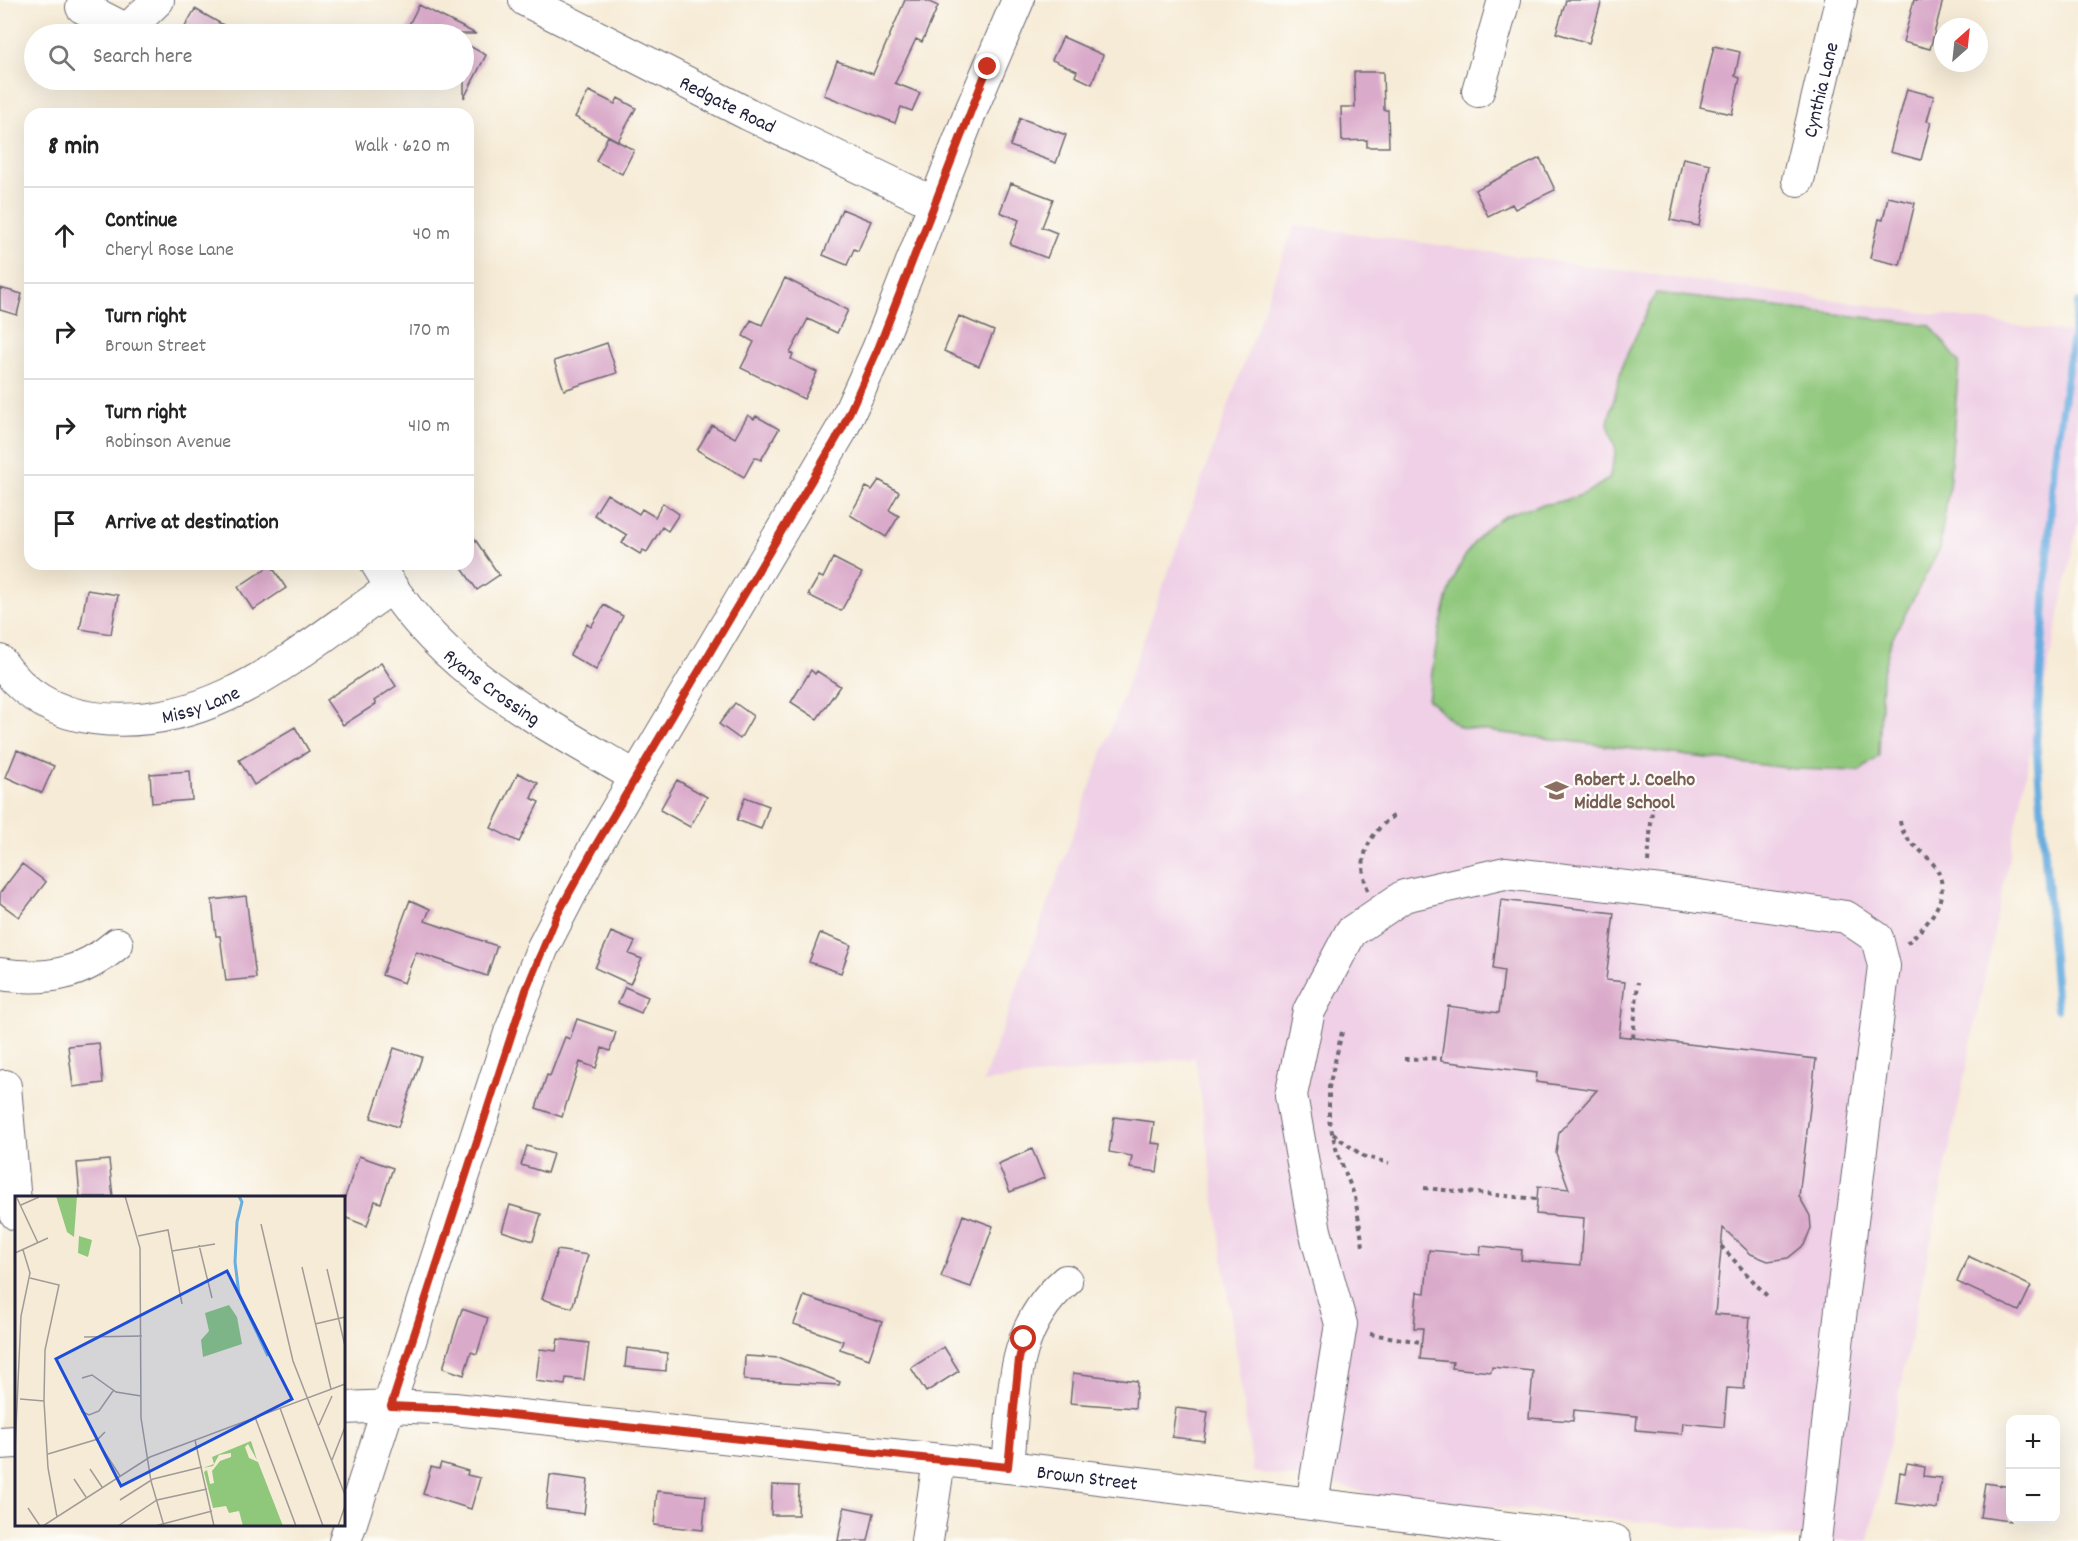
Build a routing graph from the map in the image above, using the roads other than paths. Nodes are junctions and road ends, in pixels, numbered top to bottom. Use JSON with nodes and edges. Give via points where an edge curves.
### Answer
{"nodes":[{"id":1,"x":158,"y":0,"type":"edge"},
{"id":2,"x":525,"y":0,"type":"edge"},
{"id":3,"x":1018,"y":0,"type":"edge"},
{"id":4,"x":1504,"y":0,"type":"edge"},
{"id":5,"x":1841,"y":0,"type":"edge"},
{"id":6,"x":81,"y":7,"type":"dead end"},
{"id":7,"x":115,"y":24,"type":"edge"},
{"id":8,"x":133,"y":24,"type":"edge"},
{"id":9,"x":1478,"y":91,"type":"dead end"},
{"id":10,"x":1798,"y":180,"type":"dead end"},
{"id":11,"x":934,"y":203,"type":"junction"},
{"id":12,"x":384,"y":576,"type":"edge"},
{"id":13,"x":0,"y":661,"type":"edge"},
{"id":14,"x":636,"y":777,"type":"junction"},
{"id":15,"x":117,"y":944,"type":"dead end"},
{"id":16,"x":0,"y":974,"type":"edge"},
{"id":17,"x":5,"y":1086,"type":"dead end"},
{"id":18,"x":15,"y":1202,"type":"edge"},
{"id":19,"x":1066,"y":1281,"type":"dead end"},
{"id":20,"x":391,"y":1406,"type":"junction"},
{"id":21,"x":345,"y":1408,"type":"edge"},
{"id":22,"x":15,"y":1442,"type":"edge"},
{"id":23,"x":0,"y":1443,"type":"edge"},
{"id":24,"x":939,"y":1461,"type":"junction"},
{"id":25,"x":1008,"y":1467,"type":"junction"},
{"id":26,"x":1312,"y":1504,"type":"junction"},
{"id":27,"x":345,"y":1541,"type":"edge"},
{"id":28,"x":927,"y":1541,"type":"edge"},
{"id":29,"x":1615,"y":1541,"type":"edge"},
{"id":30,"x":1815,"y":1541,"type":"edge"}],
"edges":[{"from":1,"to":8,"type":"street"},
{"from":2,"to":11,"type":"street","name":"Redgate Road"},
{"from":3,"to":11,"type":"street"},
{"from":4,"to":9,"type":"street"},
{"from":5,"to":10,"type":"street","name":"Cynthia Lane"},
{"from":6,"to":7,"type":"street"},
{"from":11,"to":14,"type":"street","via":[[878,349],[842,429]]},
{"from":12,"to":13,"type":"street","name":"Missy Lane","via":[[238,690],[182,714],[112,721],[61,711],[23,690]]},
{"from":12,"to":14,"type":"street","name":"Ryans Crossing","via":[[411,616],[467,671]]},
{"from":14,"to":20,"type":"street","via":[[568,894],[526,990]]},
{"from":15,"to":16,"type":"street","via":[[78,971],[35,976]]},
{"from":17,"to":18,"type":"street"},
{"from":19,"to":25,"type":"street","via":[[1042,1305],[1024,1339]]},
{"from":20,"to":21,"type":"street","name":"Brown Street"},
{"from":20,"to":24,"type":"street","name":"Brown Street","via":[[454,1409]]},
{"from":20,"to":27,"type":"street"},
{"from":22,"to":23,"type":"street"},
{"from":24,"to":25,"type":"street","name":"Brown Street"},
{"from":24,"to":28,"type":"street"},
{"from":25,"to":26,"type":"street","name":"Brown Street"},
{"from":26,"to":29,"type":"street","name":"Brown Street"},
{"from":26,"to":30,"type":"street","via":[[1341,1324],[1315,1231],[1291,1095],[1310,1011],[1352,932],[1404,896],[1505,873],[1846,916],[1877,938],[1884,966]]}]}
